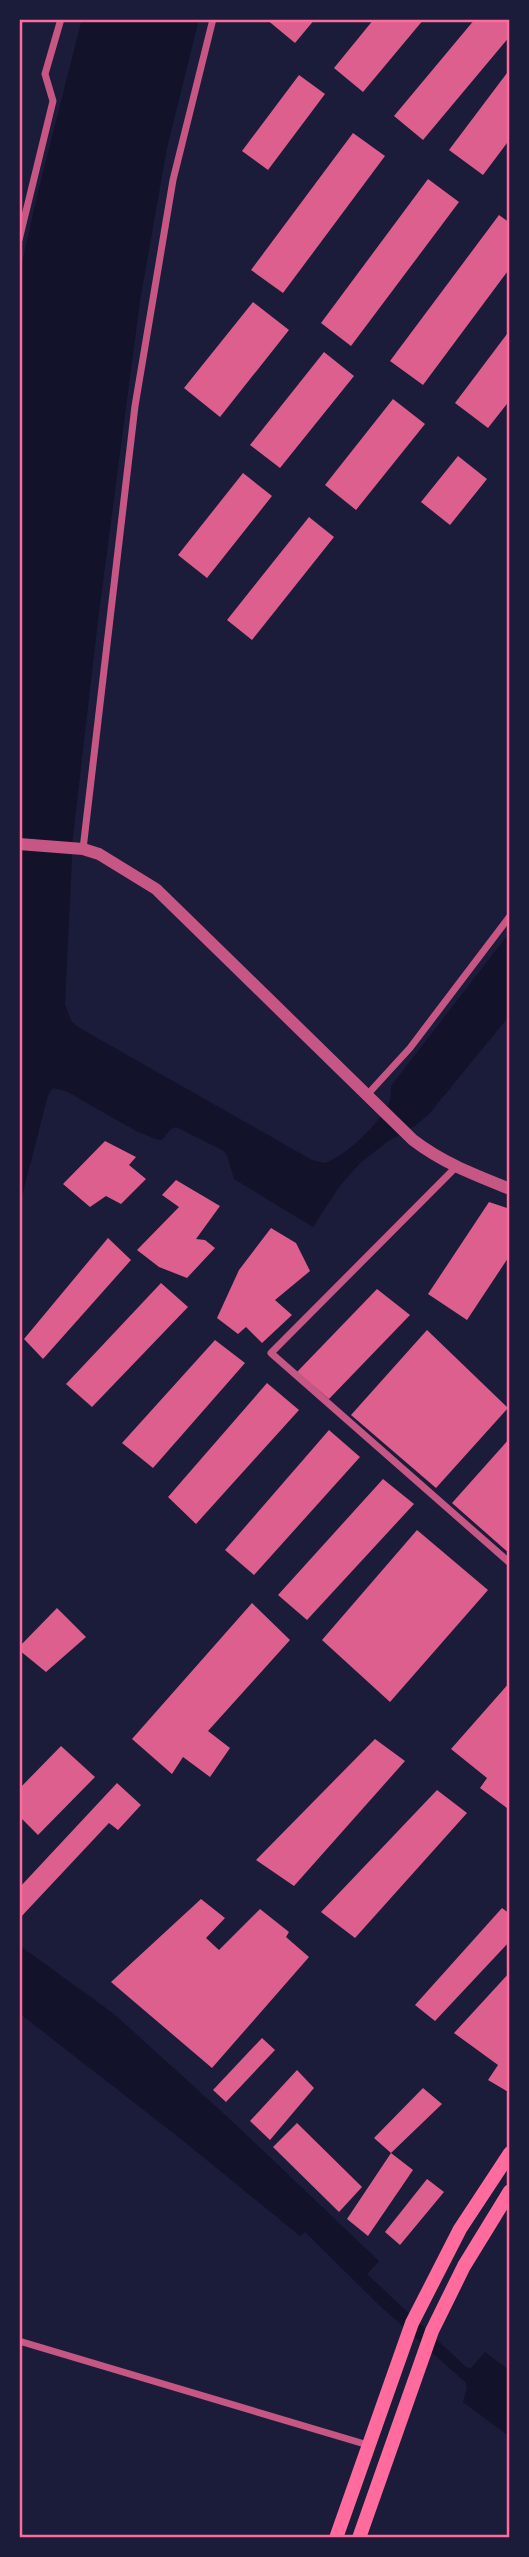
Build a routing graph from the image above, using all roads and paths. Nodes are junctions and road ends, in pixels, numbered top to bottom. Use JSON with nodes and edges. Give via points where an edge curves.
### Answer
{"nodes":[{"id":1,"x":61,"y":19,"type":"edge"},
{"id":2,"x":214,"y":19,"type":"edge"},
{"id":3,"x":19,"y":240,"type":"edge"},
{"id":4,"x":19,"y":844,"type":"edge"},
{"id":5,"x":79,"y":849,"type":"junction"},
{"id":6,"x":510,"y":916,"type":"edge"},
{"id":7,"x":368,"y":1096,"type":"junction"},
{"id":8,"x":456,"y":1167,"type":"junction"},
{"id":9,"x":510,"y":1189,"type":"edge"},
{"id":10,"x":510,"y":1563,"type":"edge"},
{"id":11,"x":510,"y":2153,"type":"edge"},
{"id":12,"x":510,"y":2191,"type":"edge"},
{"id":13,"x":19,"y":2341,"type":"edge"},
{"id":14,"x":368,"y":2445,"type":"junction"},
{"id":15,"x":336,"y":2538,"type":"edge"},
{"id":16,"x":359,"y":2538,"type":"edge"}],
"edges":[{"from":1,"to":3,"type":"street","via":[[45,74],[53,101]]},
{"from":2,"to":5,"type":"street","via":[[173,180],[135,406]]},
{"from":4,"to":5,"type":"street"},
{"from":5,"to":7,"type":"street","via":[[99,854],[156,888]]},
{"from":6,"to":7,"type":"street"},
{"from":7,"to":8,"type":"street","via":[[413,1140]]},
{"from":8,"to":9,"type":"street"},
{"from":8,"to":10,"type":"street","via":[[271,1353]]},
{"from":11,"to":14,"type":"main road","via":[[460,2229],[412,2323]]},
{"from":12,"to":16,"type":"main road","via":[[478,2240],[432,2331]]},
{"from":13,"to":14,"type":"street"},
{"from":14,"to":15,"type":"main road"}]}
